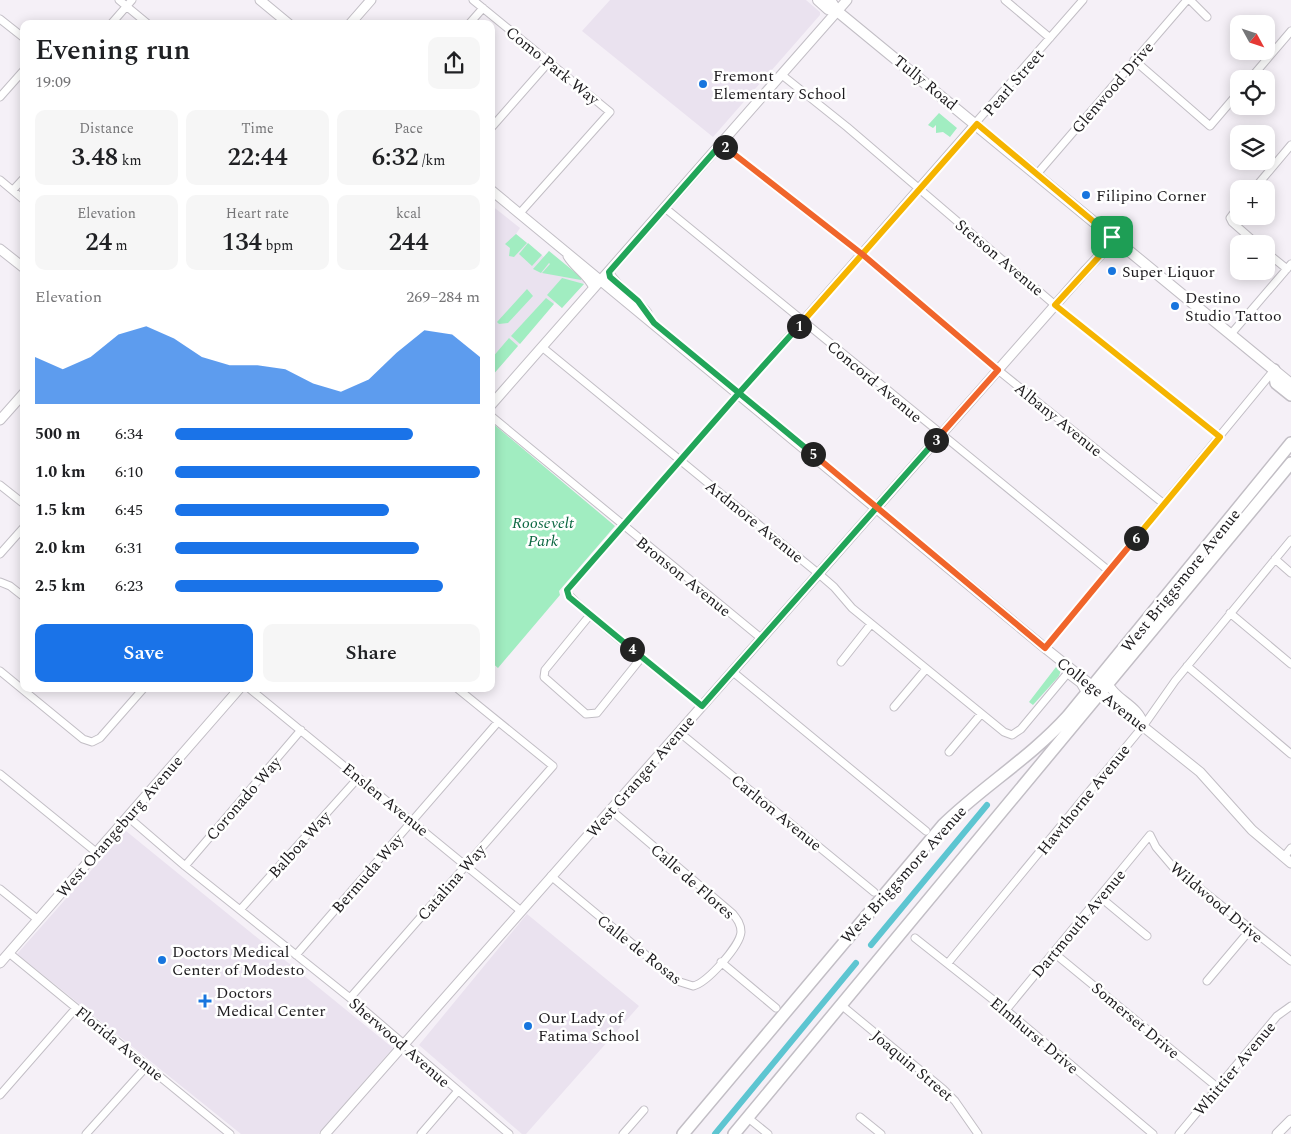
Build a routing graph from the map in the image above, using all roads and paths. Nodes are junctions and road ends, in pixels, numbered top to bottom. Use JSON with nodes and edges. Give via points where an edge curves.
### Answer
{"nodes":[{"id":1,"x":118,"y":0,"type":"edge"},
{"id":2,"x":132,"y":0,"type":"edge"},
{"id":3,"x":260,"y":0,"type":"edge"},
{"id":4,"x":371,"y":0,"type":"edge"},
{"id":5,"x":473,"y":0,"type":"edge"},
{"id":6,"x":818,"y":0,"type":"edge"},
{"id":7,"x":830,"y":0,"type":"edge"},
{"id":8,"x":847,"y":0,"type":"edge"},
{"id":9,"x":1005,"y":0,"type":"edge"},
{"id":10,"x":1083,"y":0,"type":"edge"},
{"id":11,"x":1188,"y":0,"type":"edge"},
{"id":12,"x":126,"y":6,"type":"junction"},
{"id":13,"x":483,"y":8,"type":"junction"},
{"id":14,"x":837,"y":11,"type":"junction"},
{"id":15,"x":1207,"y":17,"type":"dead end"},
{"id":16,"x":0,"y":19,"type":"edge"},
{"id":17,"x":114,"y":20,"type":"edge"},
{"id":18,"x":143,"y":20,"type":"edge"},
{"id":19,"x":284,"y":20,"type":"edge"},
{"id":20,"x":354,"y":20,"type":"edge"},
{"id":21,"x":472,"y":20,"type":"edge"},
{"id":22,"x":1291,"y":31,"type":"edge"},
{"id":23,"x":20,"y":35,"type":"edge"},
{"id":24,"x":1050,"y":38,"type":"junction"},
{"id":25,"x":1134,"y":60,"type":"junction"},
{"id":26,"x":549,"y":62,"type":"junction"},
{"id":27,"x":1258,"y":70,"type":"edge"},
{"id":28,"x":20,"y":74,"type":"edge"},
{"id":29,"x":782,"y":75,"type":"junction"},
{"id":30,"x":0,"y":97,"type":"edge"},
{"id":31,"x":1230,"y":103,"type":"edge"},
{"id":32,"x":495,"y":123,"type":"edge"},
{"id":33,"x":977,"y":124,"type":"junction"},
{"id":34,"x":721,"y":144,"type":"junction"},
{"id":35,"x":1291,"y":145,"type":"edge"},
{"id":36,"x":1037,"y":174,"type":"junction"},
{"id":37,"x":0,"y":180,"type":"edge"},
{"id":38,"x":1262,"y":180,"type":"edge"},
{"id":39,"x":20,"y":182,"type":"edge"},
{"id":40,"x":919,"y":189,"type":"junction"},
{"id":41,"x":13,"y":190,"type":"junction"},
{"id":42,"x":495,"y":193,"type":"edge"},
{"id":43,"x":20,"y":196,"type":"edge"},
{"id":44,"x":665,"y":208,"type":"junction"},
{"id":45,"x":520,"y":213,"type":"junction"},
{"id":46,"x":1234,"y":225,"type":"edge"},
{"id":47,"x":1246,"y":235,"type":"edge"},
{"id":48,"x":1112,"y":237,"type":"junction"},
{"id":49,"x":0,"y":249,"type":"edge"},
{"id":50,"x":565,"y":251,"type":"junction"},
{"id":51,"x":862,"y":254,"type":"junction"},
{"id":52,"x":1275,"y":257,"type":"edge"},
{"id":53,"x":20,"y":265,"type":"edge"},
{"id":54,"x":1289,"y":266,"type":"edge"},
{"id":55,"x":609,"y":272,"type":"junction"},
{"id":56,"x":601,"y":281,"type":"junction"},
{"id":57,"x":594,"y":288,"type":"junction"},
{"id":58,"x":1055,"y":305,"type":"junction"},
{"id":59,"x":803,"y":321,"type":"junction"},
{"id":60,"x":654,"y":323,"type":"junction"},
{"id":61,"x":1232,"y":334,"type":"junction"},
{"id":62,"x":542,"y":347,"type":"junction"},
{"id":63,"x":998,"y":370,"type":"junction"},
{"id":64,"x":1274,"y":370,"type":"junction"},
{"id":65,"x":1291,"y":384,"type":"edge"},
{"id":66,"x":739,"y":393,"type":"junction"},
{"id":67,"x":1291,"y":395,"type":"edge"},
{"id":68,"x":20,"y":398,"type":"edge"},
{"id":69,"x":495,"y":400,"type":"edge"},
{"id":70,"x":495,"y":419,"type":"edge"},
{"id":71,"x":0,"y":420,"type":"edge"},
{"id":72,"x":940,"y":435,"type":"junction"},
{"id":73,"x":1220,"y":437,"type":"junction"},
{"id":74,"x":1291,"y":444,"type":"edge"},
{"id":75,"x":681,"y":460,"type":"junction"},
{"id":76,"x":1291,"y":463,"type":"edge"},
{"id":77,"x":1291,"y":472,"type":"edge"},
{"id":78,"x":1276,"y":482,"type":"junction"},
{"id":79,"x":0,"y":485,"type":"edge"},
{"id":80,"x":20,"y":501,"type":"edge"},
{"id":81,"x":1164,"y":504,"type":"junction"},
{"id":82,"x":877,"y":507,"type":"junction"},
{"id":83,"x":623,"y":526,"type":"junction"},
{"id":84,"x":20,"y":532,"type":"edge"},
{"id":85,"x":1291,"y":540,"type":"edge"},
{"id":86,"x":0,"y":554,"type":"edge"},
{"id":87,"x":1275,"y":559,"type":"junction"},
{"id":88,"x":1109,"y":571,"type":"junction"},
{"id":89,"x":1291,"y":573,"type":"edge"},
{"id":90,"x":819,"y":574,"type":"junction"},
{"id":91,"x":0,"y":582,"type":"edge"},
{"id":92,"x":20,"y":594,"type":"edge"},
{"id":93,"x":1230,"y":613,"type":"junction"},
{"id":94,"x":590,"y":615,"type":"junction"},
{"id":95,"x":871,"y":624,"type":"junction"},
{"id":96,"x":762,"y":639,"type":"junction"},
{"id":97,"x":1045,"y":648,"type":"junction"},
{"id":98,"x":642,"y":657,"type":"junction"},
{"id":99,"x":841,"y":662,"type":"dead end"},
{"id":100,"x":1291,"y":664,"type":"edge"},
{"id":101,"x":1186,"y":666,"type":"junction"},
{"id":102,"x":926,"y":669,"type":"junction"},
{"id":103,"x":1069,"y":670,"type":"junction"},
{"id":104,"x":0,"y":671,"type":"edge"},
{"id":105,"x":733,"y":672,"type":"junction"},
{"id":106,"x":20,"y":687,"type":"edge"},
{"id":107,"x":1095,"y":687,"type":"junction"},
{"id":108,"x":26,"y":692,"type":"edge"},
{"id":109,"x":138,"y":692,"type":"edge"},
{"id":110,"x":235,"y":692,"type":"edge"},
{"id":111,"x":254,"y":692,"type":"edge"},
{"id":112,"x":462,"y":692,"type":"edge"},
{"id":113,"x":702,"y":706,"type":"junction"},
{"id":114,"x":894,"y":708,"type":"dead end"},
{"id":115,"x":981,"y":714,"type":"junction"},
{"id":116,"x":1140,"y":714,"type":"junction"},
{"id":117,"x":1151,"y":714,"type":"junction"},
{"id":118,"x":498,"y":722,"type":"junction"},
{"id":119,"x":1144,"y":725,"type":"junction"},
{"id":120,"x":302,"y":730,"type":"junction"},
{"id":121,"x":679,"y":732,"type":"junction"},
{"id":122,"x":949,"y":752,"type":"dead end"},
{"id":123,"x":1291,"y":754,"type":"edge"},
{"id":124,"x":0,"y":774,"type":"edge"},
{"id":125,"x":358,"y":778,"type":"junction"},
{"id":126,"x":611,"y":810,"type":"junction"},
{"id":127,"x":128,"y":817,"type":"junction"},
{"id":128,"x":412,"y":820,"type":"junction"},
{"id":129,"x":926,"y":831,"type":"dead end"},
{"id":130,"x":1150,"y":835,"type":"joint"},
{"id":131,"x":1291,"y":848,"type":"edge"},
{"id":132,"x":96,"y":852,"type":"junction"},
{"id":133,"x":1287,"y":860,"type":"edge"},
{"id":134,"x":466,"y":865,"type":"junction"},
{"id":135,"x":185,"y":866,"type":"junction"},
{"id":136,"x":551,"y":876,"type":"junction"},
{"id":137,"x":0,"y":889,"type":"edge"},
{"id":138,"x":874,"y":892,"type":"dead end"},
{"id":139,"x":1100,"y":897,"type":"junction"},
{"id":140,"x":240,"y":910,"type":"junction"},
{"id":141,"x":521,"y":911,"type":"junction"},
{"id":142,"x":37,"y":919,"type":"junction"},
{"id":143,"x":1250,"y":930,"type":"junction"},
{"id":144,"x":1147,"y":936,"type":"dead end"},
{"id":145,"x":915,"y":938,"type":"dead end"},
{"id":146,"x":9,"y":953,"type":"junction"},
{"id":147,"x":1054,"y":953,"type":"junction"},
{"id":148,"x":296,"y":955,"type":"junction"},
{"id":149,"x":1291,"y":961,"type":"edge"},
{"id":150,"x":721,"y":962,"type":"junction"},
{"id":151,"x":0,"y":963,"type":"edge"},
{"id":152,"x":948,"y":963,"type":"junction"},
{"id":153,"x":1208,"y":981,"type":"dead end"},
{"id":154,"x":350,"y":998,"type":"junction"},
{"id":155,"x":840,"y":1004,"type":"junction"},
{"id":156,"x":1291,"y":1006,"type":"edge"},
{"id":157,"x":76,"y":1008,"type":"junction"},
{"id":158,"x":776,"y":1008,"type":"dead end"},
{"id":159,"x":1006,"y":1010,"type":"junction"},
{"id":160,"x":405,"y":1045,"type":"junction"},
{"id":161,"x":147,"y":1066,"type":"junction"},
{"id":162,"x":1217,"y":1087,"type":"junction"},
{"id":163,"x":457,"y":1092,"type":"junction"},
{"id":164,"x":0,"y":1094,"type":"edge"},
{"id":165,"x":644,"y":1110,"type":"dead end"},
{"id":166,"x":1291,"y":1113,"type":"edge"},
{"id":167,"x":748,"y":1117,"type":"junction"},
{"id":168,"x":860,"y":1117,"type":"dead end"},
{"id":169,"x":1288,"y":1122,"type":"edge"},
{"id":170,"x":86,"y":1134,"type":"edge"},
{"id":171,"x":230,"y":1134,"type":"edge"},
{"id":172,"x":325,"y":1134,"type":"edge"},
{"id":173,"x":421,"y":1134,"type":"edge"},
{"id":174,"x":509,"y":1134,"type":"edge"},
{"id":175,"x":623,"y":1134,"type":"edge"},
{"id":176,"x":683,"y":1134,"type":"edge"},
{"id":177,"x":734,"y":1134,"type":"edge"},
{"id":178,"x":768,"y":1134,"type":"edge"},
{"id":179,"x":881,"y":1134,"type":"edge"},
{"id":180,"x":978,"y":1134,"type":"edge"},
{"id":181,"x":1153,"y":1134,"type":"edge"},
{"id":182,"x":1179,"y":1134,"type":"edge"},
{"id":183,"x":1277,"y":1134,"type":"edge"}],
"edges":[{"from":1,"to":12,"type":"street"},
{"from":2,"to":12,"type":"street"},
{"from":3,"to":19,"type":"street"},
{"from":4,"to":20,"type":"street"},
{"from":5,"to":13,"type":"street","name":"Como Park Way"},
{"from":6,"to":14,"type":"main road","name":"Tully Road","via":[[828,9]]},
{"from":7,"to":14,"type":"main road","name":"Tully Road"},
{"from":8,"to":14,"type":"street"},
{"from":9,"to":24,"type":"street"},
{"from":10,"to":24,"type":"street","name":"Pearl Street"},
{"from":11,"to":15,"type":"street"},
{"from":11,"to":25,"type":"street","name":"Glenwood Drive"},
{"from":12,"to":17,"type":"street"},
{"from":12,"to":18,"type":"street"},
{"from":13,"to":21,"type":"street"},
{"from":13,"to":26,"type":"street","name":"Como Park Way"},
{"from":14,"to":29,"type":"street"},
{"from":14,"to":33,"type":"main road","name":"Tully Road"},
{"from":16,"to":23,"type":"street"},
{"from":22,"to":27,"type":"street"},
{"from":24,"to":33,"type":"street","name":"Pearl Street"},
{"from":25,"to":31,"type":"street","via":[[1210,126]]},
{"from":25,"to":36,"type":"street","name":"Glenwood Drive"},
{"from":26,"to":32,"type":"street"},
{"from":26,"to":45,"type":"street","name":"Como Park Way","via":[[610,112]]},
{"from":28,"to":30,"type":"street"},
{"from":29,"to":34,"type":"street"},
{"from":29,"to":40,"type":"street","name":"Stetson Avenue"},
{"from":33,"to":36,"type":"main road","name":"Tully Road"},
{"from":33,"to":40,"type":"street","name":"Pearl Street"},
{"from":34,"to":44,"type":"street"},
{"from":34,"to":51,"type":"street","name":"Albany Avenue"},
{"from":35,"to":38,"type":"street"},
{"from":36,"to":48,"type":"main road","name":"Tully Road"},
{"from":37,"to":41,"type":"street"},
{"from":39,"to":41,"type":"street"},
{"from":40,"to":51,"type":"street","name":"Pearl Street"},
{"from":40,"to":58,"type":"street","name":"Stetson Avenue"},
{"from":41,"to":43,"type":"street"},
{"from":42,"to":45,"type":"street","name":"College Avenue"},
{"from":44,"to":55,"type":"street"},
{"from":44,"to":59,"type":"street","name":"Concord Avenue"},
{"from":45,"to":50,"type":"street","name":"College Avenue"},
{"from":46,"to":47,"type":"street"},
{"from":48,"to":58,"type":"street","name":"West Granger Avenue","via":[[1105,250]]},
{"from":48,"to":61,"type":"main road","name":"Tully Road"},
{"from":49,"to":53,"type":"street"},
{"from":50,"to":56,"type":"street","name":"College Avenue"},
{"from":50,"to":57,"type":"street"},
{"from":51,"to":59,"type":"street","name":"Pearl Street"},
{"from":51,"to":63,"type":"street","name":"Albany Avenue"},
{"from":52,"to":54,"type":"street"},
{"from":54,"to":61,"type":"street"},
{"from":55,"to":56,"type":"street"},
{"from":55,"to":60,"type":"street","via":[[614,282],[638,301]]},
{"from":56,"to":57,"type":"street"},
{"from":56,"to":60,"type":"street","name":"College Avenue"},
{"from":57,"to":62,"type":"street"},
{"from":58,"to":63,"type":"street","name":"West Granger Avenue"},
{"from":58,"to":73,"type":"street","name":"Stetson Avenue"},
{"from":59,"to":66,"type":"street","name":"Pearl Street"},
{"from":59,"to":72,"type":"street","name":"Concord Avenue"},
{"from":60,"to":66,"type":"street","name":"College Avenue"},
{"from":61,"to":64,"type":"main road","name":"Tully Road"},
{"from":62,"to":69,"type":"street"},
{"from":62,"to":75,"type":"street","name":"Ardmore Avenue"},
{"from":63,"to":72,"type":"street","name":"West Granger Avenue"},
{"from":63,"to":81,"type":"street","name":"Albany Avenue"},
{"from":64,"to":65,"type":"main road","name":"Tully Road"},
{"from":64,"to":67,"type":"main road","via":[[1276,383]]},
{"from":64,"to":73,"type":"street"},
{"from":66,"to":75,"type":"street","name":"Pearl Street"},
{"from":66,"to":82,"type":"street","name":"College Avenue"},
{"from":68,"to":71,"type":"street"},
{"from":70,"to":83,"type":"street","name":"Bronson Avenue"},
{"from":72,"to":82,"type":"street","name":"West Granger Avenue"},
{"from":72,"to":88,"type":"street","name":"Concord Avenue"},
{"from":73,"to":81,"type":"street"},
{"from":74,"to":107,"type":"main road","name":"West Briggsmore Avenue"},
{"from":75,"to":83,"type":"street","name":"Pearl Street"},
{"from":75,"to":90,"type":"street","name":"Ardmore Avenue"},
{"from":76,"to":78,"type":"main road","name":"West Briggsmore Avenue"},
{"from":77,"to":78,"type":"main road"},
{"from":78,"to":107,"type":"main road","name":"West Briggsmore Avenue"},
{"from":79,"to":80,"type":"street"},
{"from":81,"to":88,"type":"street"},
{"from":82,"to":90,"type":"street","name":"West Granger Avenue"},
{"from":82,"to":97,"type":"street","name":"College Avenue"},
{"from":83,"to":94,"type":"street","name":"Pearl Street","via":[[567,592]]},
{"from":83,"to":96,"type":"street","name":"Bronson Avenue"},
{"from":84,"to":86,"type":"street"},
{"from":85,"to":87,"type":"street","name":"Hawthorne Avenue"},
{"from":87,"to":89,"type":"street"},
{"from":87,"to":93,"type":"street","name":"Hawthorne Avenue"},
{"from":88,"to":97,"type":"street"},
{"from":90,"to":95,"type":"street","name":"Ardmore Avenue"},
{"from":90,"to":96,"type":"street","name":"West Granger Avenue"},
{"from":91,"to":92,"type":"street"},
{"from":93,"to":100,"type":"street"},
{"from":93,"to":101,"type":"street","name":"Hawthorne Avenue"},
{"from":94,"to":98,"type":"street"},
{"from":94,"to":98,"type":"street","via":[[545,670],[544,677],[586,714],[597,713]]},
{"from":95,"to":99,"type":"street"},
{"from":95,"to":102,"type":"street","name":"Ardmore Avenue"},
{"from":96,"to":105,"type":"street","name":"West Granger Avenue"},
{"from":97,"to":103,"type":"street","name":"College Avenue","via":[[1047,656]]},
{"from":98,"to":113,"type":"street"},
{"from":101,"to":117,"type":"street","name":"Hawthorne Avenue"},
{"from":101,"to":123,"type":"street"},
{"from":102,"to":114,"type":"street"},
{"from":102,"to":115,"type":"street","name":"Ardmore Avenue"},
{"from":103,"to":107,"type":"street","name":"College Avenue"},
{"from":103,"to":107,"type":"street","via":[[1081,683]]},
{"from":103,"to":115,"type":"street","name":"Ardmore Avenue","via":[[1016,733],[1009,735]]},
{"from":104,"to":106,"type":"street"},
{"from":105,"to":113,"type":"street","name":"West Granger Avenue"},
{"from":105,"to":129,"type":"street"},
{"from":107,"to":116,"type":"street","via":[[1112,690]]},
{"from":107,"to":119,"type":"street","name":"College Avenue"},
{"from":107,"to":155,"type":"main road","name":"West Briggsmore Avenue"},
{"from":107,"to":176,"type":"main road","name":"West Briggsmore Avenue","via":[[1043,743],[971,798],[943,826]]},
{"from":108,"to":109,"type":"street","via":[[83,739],[92,742],[100,738]]},
{"from":110,"to":127,"type":"street","name":"West Orangeburg Avenue"},
{"from":111,"to":120,"type":"street","name":"Enslen Avenue"},
{"from":112,"to":118,"type":"street"},
{"from":113,"to":121,"type":"street","name":"West Granger Avenue"},
{"from":115,"to":122,"type":"street"},
{"from":116,"to":117,"type":"street"},
{"from":116,"to":119,"type":"street"},
{"from":117,"to":119,"type":"street","name":"Hawthorne Avenue"},
{"from":118,"to":128,"type":"street","name":"Bermuda Way"},
{"from":118,"to":134,"type":"street","name":"Catalina Way","via":[[553,766]]},
{"from":119,"to":133,"type":"street","name":"College Avenue","via":[[1206,778],[1252,830]]},
{"from":119,"to":152,"type":"street","name":"Hawthorne Avenue"},
{"from":120,"to":125,"type":"street","name":"Enslen Avenue"},
{"from":120,"to":135,"type":"street","name":"Coronado Way"},
{"from":121,"to":126,"type":"street","name":"West Granger Avenue"},
{"from":121,"to":138,"type":"street","name":"Carlton Avenue"},
{"from":124,"to":132,"type":"street"},
{"from":125,"to":128,"type":"street","name":"Enslen Avenue"},
{"from":125,"to":140,"type":"street","name":"Balboa Way"},
{"from":126,"to":136,"type":"street","name":"West Granger Avenue"},
{"from":126,"to":150,"type":"street","name":"Calle de Flores","via":[[736,918],[740,937]]},
{"from":127,"to":132,"type":"street","name":"West Orangeburg Avenue"},
{"from":127,"to":135,"type":"street","name":"Sherwood Avenue"},
{"from":128,"to":134,"type":"street","name":"Enslen Avenue"},
{"from":128,"to":148,"type":"street","name":"Bermuda Way"},
{"from":130,"to":139,"type":"street","name":"Dartmouth Avenue"},
{"from":130,"to":143,"type":"street","name":"Wildwood Drive","via":[[1173,867]]},
{"from":131,"to":133,"type":"street"},
{"from":132,"to":142,"type":"street","name":"West Orangeburg Avenue"},
{"from":134,"to":141,"type":"street","name":"Enslen Avenue"},
{"from":134,"to":154,"type":"street","name":"Catalina Way"},
{"from":135,"to":140,"type":"street","name":"Sherwood Avenue"},
{"from":136,"to":141,"type":"street","name":"West Granger Avenue"},
{"from":136,"to":150,"type":"street","name":"Calle de Rosas","via":[[681,984],[693,986],[702,983]]},
{"from":137,"to":142,"type":"street"},
{"from":139,"to":144,"type":"street"},
{"from":139,"to":147,"type":"street","name":"Dartmouth Avenue"},
{"from":140,"to":148,"type":"street","name":"Sherwood Avenue"},
{"from":141,"to":160,"type":"street","name":"West Granger Avenue"},
{"from":142,"to":146,"type":"street","name":"West Orangeburg Avenue"},
{"from":143,"to":149,"type":"street","name":"Wildwood Drive"},
{"from":143,"to":153,"type":"street"},
{"from":145,"to":152,"type":"street","name":"Elmhurst Drive"},
{"from":146,"to":151,"type":"street","name":"West Orangeburg Avenue"},
{"from":146,"to":157,"type":"street","name":"Florida Avenue"},
{"from":147,"to":159,"type":"street","name":"Dartmouth Avenue"},
{"from":147,"to":162,"type":"street","name":"Somerset Drive"},
{"from":148,"to":154,"type":"street","name":"Sherwood Avenue"},
{"from":150,"to":158,"type":"street"},
{"from":152,"to":159,"type":"street","name":"Elmhurst Drive"},
{"from":154,"to":160,"type":"street","name":"Sherwood Avenue"},
{"from":155,"to":167,"type":"main road","name":"West Briggsmore Avenue"},
{"from":155,"to":180,"type":"street","name":"Joaquin Street","via":[[955,1101]]},
{"from":156,"to":162,"type":"street","name":"Whittier Avenue","via":[[1277,1016]]},
{"from":157,"to":161,"type":"street","name":"Florida Avenue"},
{"from":157,"to":164,"type":"street"},
{"from":159,"to":181,"type":"street","name":"Elmhurst Drive"},
{"from":160,"to":163,"type":"street","name":"Sherwood Avenue"},
{"from":160,"to":172,"type":"street","name":"West Granger Avenue"},
{"from":161,"to":170,"type":"street"},
{"from":161,"to":171,"type":"street","name":"Florida Avenue"},
{"from":162,"to":182,"type":"street","name":"Whittier Avenue"},
{"from":163,"to":173,"type":"street"},
{"from":163,"to":174,"type":"street","name":"Sherwood Avenue"},
{"from":165,"to":175,"type":"street"},
{"from":166,"to":169,"type":"street"},
{"from":167,"to":177,"type":"main road","name":"West Briggsmore Avenue"},
{"from":167,"to":178,"type":"street"},
{"from":168,"to":179,"type":"street"},
{"from":169,"to":183,"type":"street"}]}
